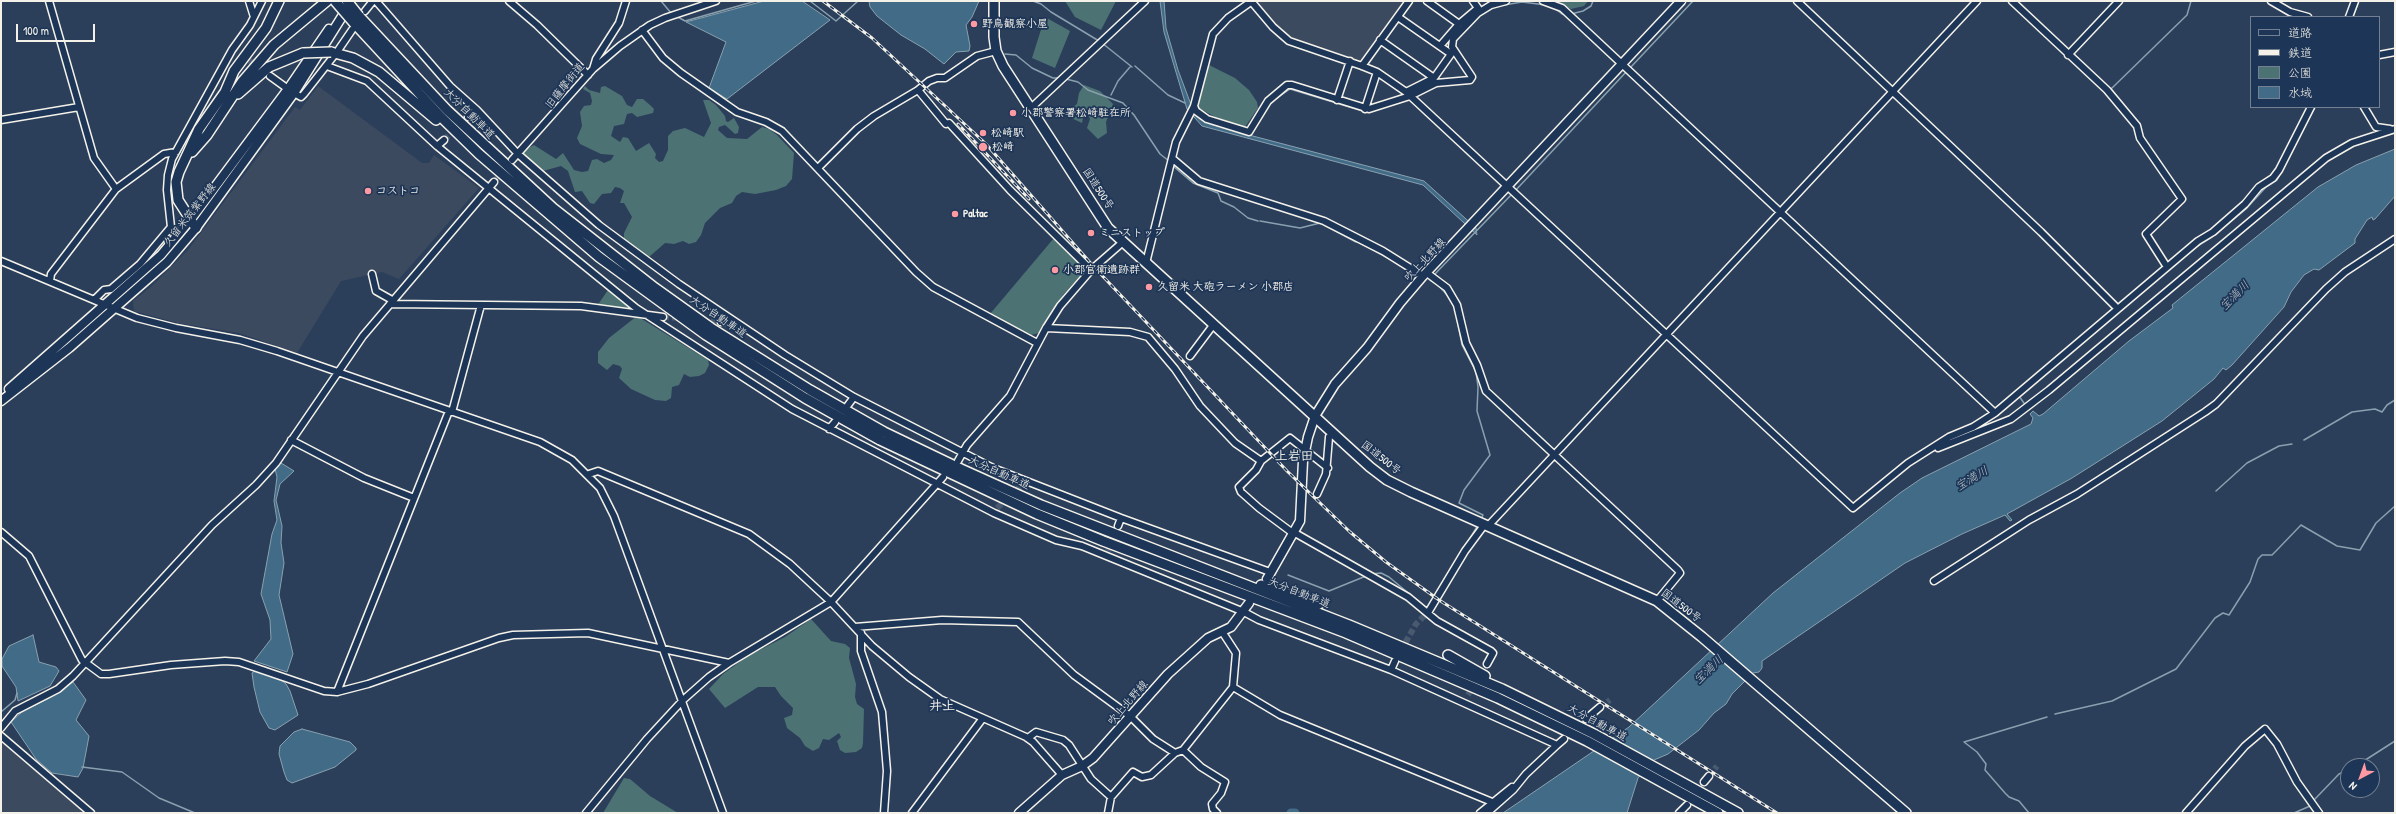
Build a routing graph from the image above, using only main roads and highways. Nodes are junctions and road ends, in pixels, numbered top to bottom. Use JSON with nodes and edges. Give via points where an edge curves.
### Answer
{"nodes":[{"id":1,"x":279,"y":1,"type":"edge"},
{"id":2,"x":320,"y":1,"type":"edge"},
{"id":3,"x":327,"y":1,"type":"edge"},
{"id":4,"x":335,"y":1,"type":"edge"},
{"id":5,"x":349,"y":1,"type":"edge"},
{"id":6,"x":994,"y":1,"type":"edge"},
{"id":7,"x":1681,"y":1,"type":"edge"},
{"id":8,"x":358,"y":20,"type":"junction"},
{"id":9,"x":291,"y":91,"type":"junction"},
{"id":10,"x":225,"y":92,"type":"junction"},
{"id":11,"x":234,"y":97,"type":"junction"},
{"id":12,"x":187,"y":158,"type":"junction"},
{"id":13,"x":497,"y":171,"type":"junction"},
{"id":14,"x":191,"y":219,"type":"junction"},
{"id":15,"x":196,"y":228,"type":"junction"},
{"id":16,"x":1,"y":396,"type":"edge"},
{"id":17,"x":1,"y":401,"type":"edge"},
{"id":18,"x":1315,"y":416,"type":"junction"},
{"id":19,"x":1170,"y":557,"type":"junction"},
{"id":20,"x":1269,"y":575,"type":"road end"},
{"id":21,"x":1249,"y":603,"type":"dead end"},
{"id":22,"x":1319,"y":604,"type":"dead end"},
{"id":23,"x":1448,"y":655,"type":"dead end"},
{"id":24,"x":1559,"y":716,"type":"junction"},
{"id":25,"x":1680,"y":787,"type":"junction"},
{"id":26,"x":1018,"y":813,"type":"edge"},
{"id":27,"x":1718,"y":813,"type":"edge"},
{"id":28,"x":1738,"y":813,"type":"edge"},
{"id":29,"x":1906,"y":813,"type":"edge"}],
"edges":[{"from":1,"to":10,"type":"highway","via":[[266,28],[234,71]]},
{"from":2,"to":10,"type":"highway","via":[[275,39]]},
{"from":3,"to":11,"type":"highway","via":[[274,45],[242,82]]},
{"from":4,"to":8,"type":"highway","name":"大分自動車道","bridge":true},
{"from":5,"to":8,"type":"highway","name":"大分自動車道","bridge":true},
{"from":5,"to":9,"type":"main road","name":"久留米筑紫野線"},
{"from":6,"to":18,"type":"highway","name":"国道500号","via":[[994,37],[1003,66],[1104,221],[1123,242]]},
{"from":7,"to":18,"type":"main road","name":"吹上北野線","via":[[1425,274],[1400,303],[1368,348],[1335,384]]},
{"from":8,"to":13,"type":"highway","name":"大分自動車道","via":[[441,117]]},
{"from":8,"to":19,"type":"highway","name":"大分自動車道","via":[[447,110],[524,182],[611,254],[711,328],[810,390],[884,432],[1041,505]]},
{"from":9,"to":14,"type":"main road","name":"久留米筑紫野線"},
{"from":9,"to":15,"type":"main road","name":"久留米筑紫野線"},
{"from":10,"to":12,"type":"highway","via":[[199,129]]},
{"from":11,"to":12,"type":"highway"},
{"from":11,"to":13,"type":"highway","bridge":true,"via":[[269,67],[303,53],[334,53],[353,58],[379,72]]},
{"from":12,"to":14,"type":"highway","via":[[176,182],[176,194]]},
{"from":13,"to":25,"type":"highway","name":"大分自動車道","via":[[598,257],[706,335],[799,394],[880,440],[1037,514],[1419,663]]},
{"from":14,"to":15,"type":"highway"},
{"from":14,"to":16,"type":"main road","name":"久留米筑紫野線","via":[[162,255]]},
{"from":15,"to":17,"type":"main road","name":"久留米筑紫野線","via":[[167,262]]},
{"from":18,"to":20,"type":"main road","name":"吹上北野線","via":[[1306,450],[1300,521]]},
{"from":18,"to":29,"type":"highway","name":"国道500号","via":[[1387,480],[1657,601]]},
{"from":19,"to":22,"type":"highway"},
{"from":19,"to":24,"type":"highway","name":"大分自動車道","via":[[1422,655]]},
{"from":21,"to":26,"type":"main road","name":"吹上北野線","via":[[1236,622],[1223,633],[1208,638],[1181,660],[1098,752],[1082,766],[1062,775]]},
{"from":23,"to":24,"type":"highway"},
{"from":24,"to":25,"type":"highway","name":"大分自動車道","via":[[1594,734]]},
{"from":25,"to":27,"type":"highway","name":"大分自動車道"},
{"from":25,"to":28,"type":"highway","name":"大分自動車道"}]}
